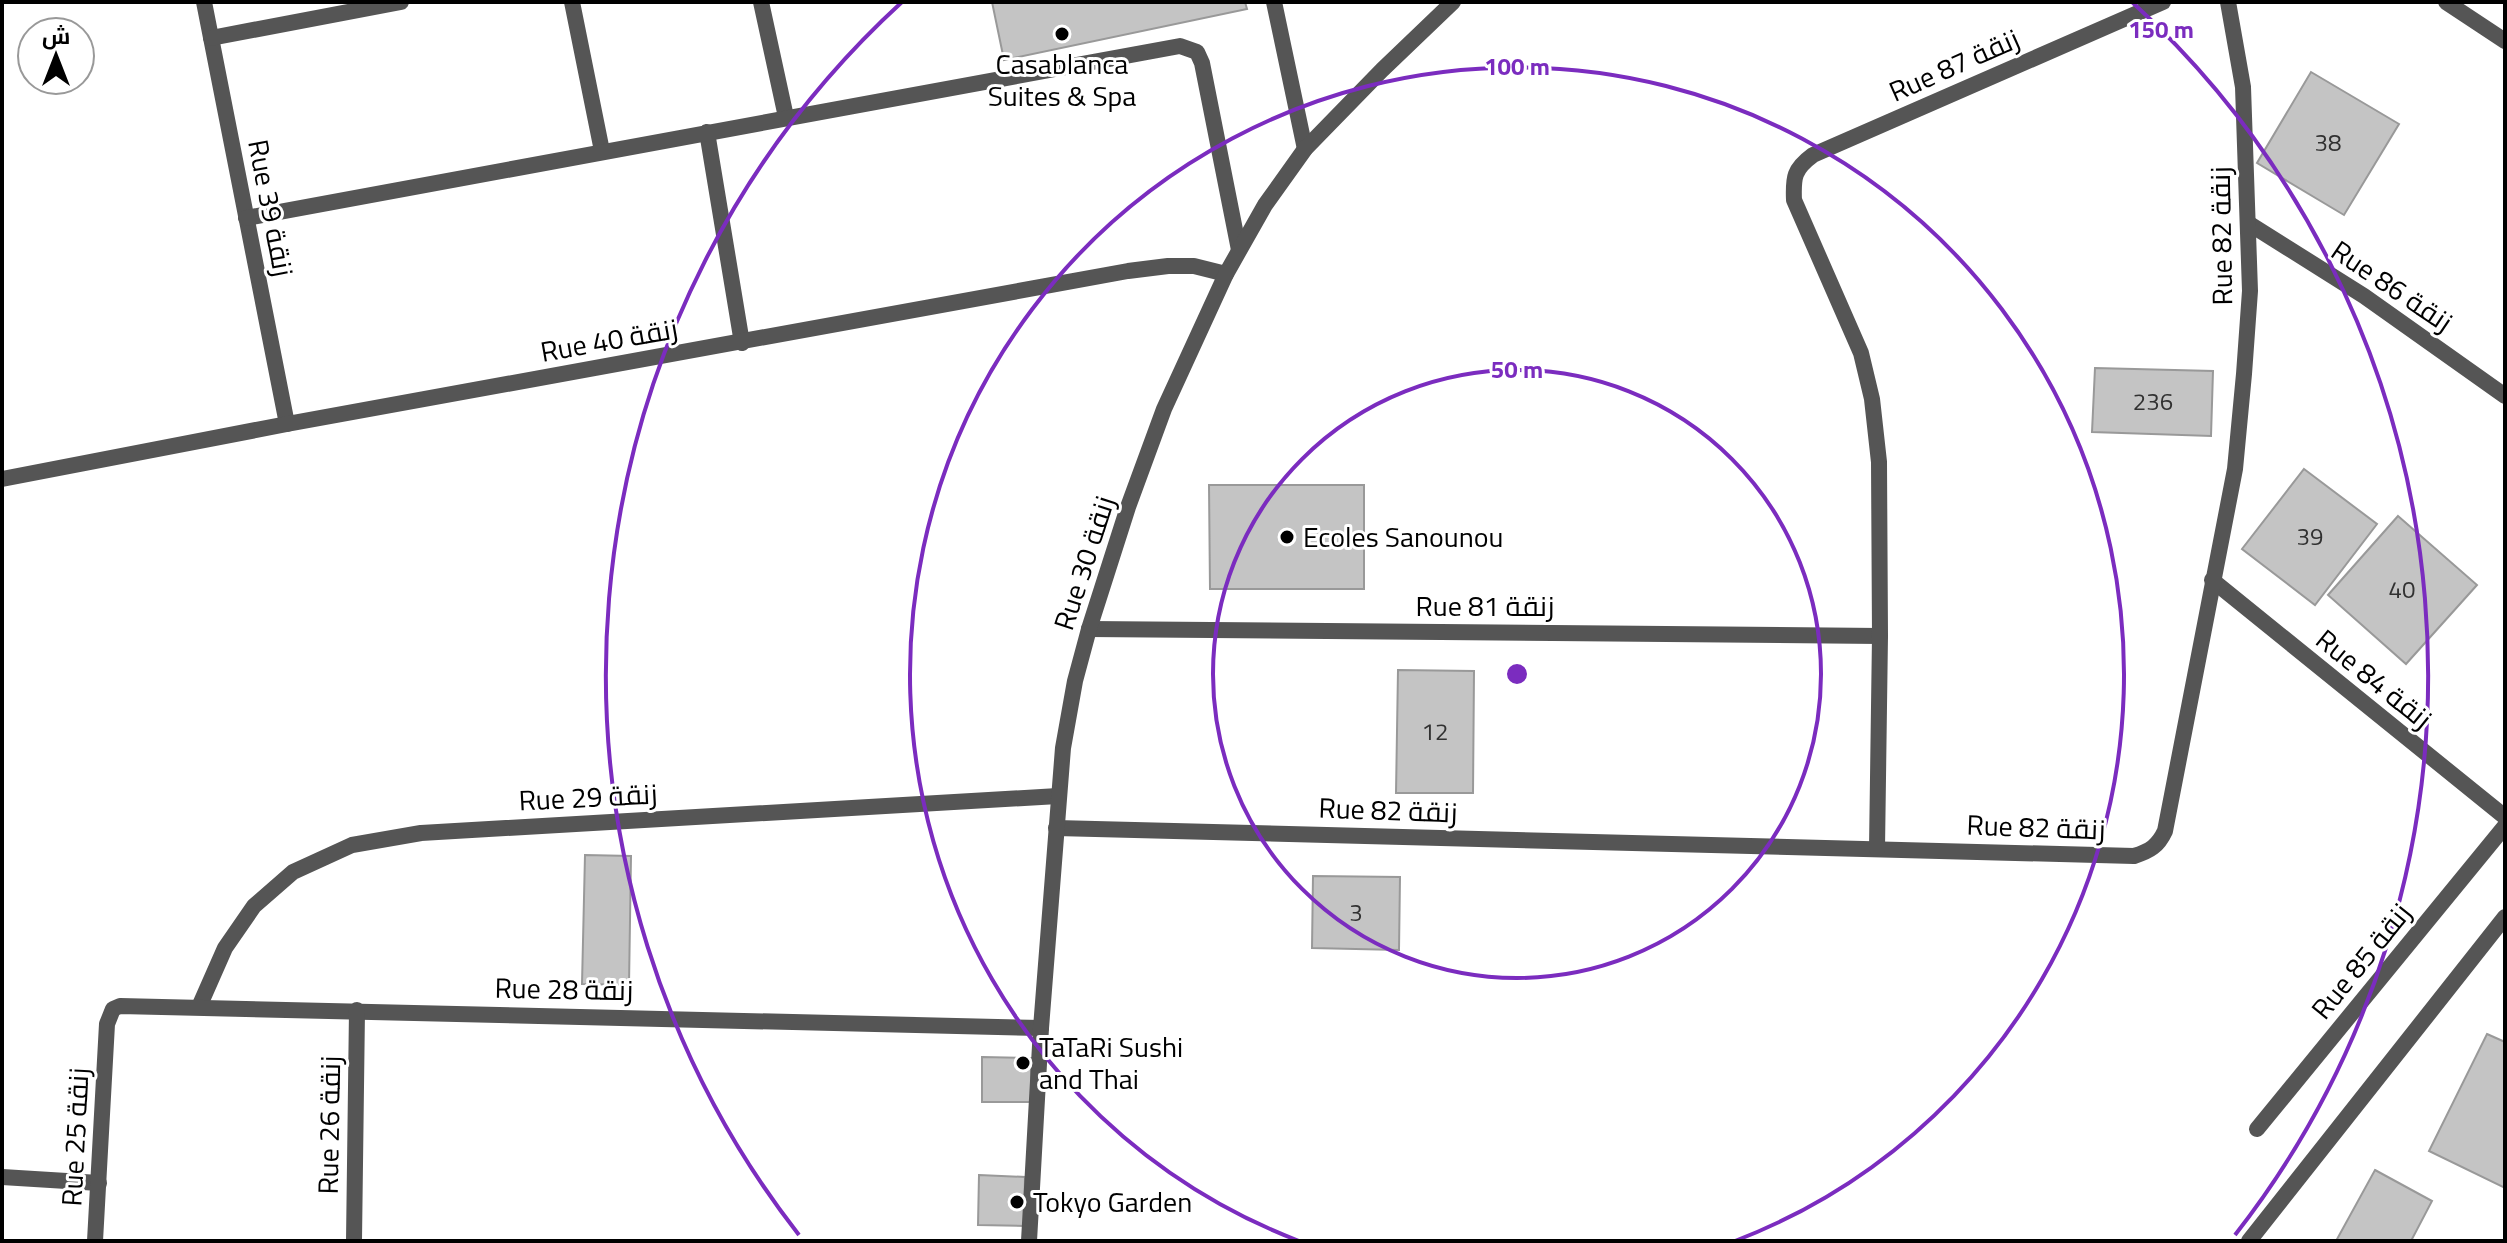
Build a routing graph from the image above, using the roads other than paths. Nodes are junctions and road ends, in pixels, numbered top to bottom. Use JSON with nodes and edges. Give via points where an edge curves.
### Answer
{"nodes":[{"id":1,"x":204,"y":2,"type":"edge"},
{"id":2,"x":401,"y":2,"type":"edge"},
{"id":3,"x":572,"y":2,"type":"edge"},
{"id":4,"x":761,"y":2,"type":"edge"},
{"id":5,"x":1274,"y":2,"type":"edge"},
{"id":6,"x":1453,"y":2,"type":"edge"},
{"id":7,"x":2163,"y":2,"type":"edge"},
{"id":8,"x":2228,"y":2,"type":"edge"},
{"id":9,"x":2446,"y":2,"type":"edge"},
{"id":10,"x":211,"y":38,"type":"junction"},
{"id":11,"x":2505,"y":41,"type":"edge"},
{"id":12,"x":786,"y":117,"type":"junction"},
{"id":13,"x":707,"y":132,"type":"junction"},
{"id":14,"x":1305,"y":149,"type":"junction"},
{"id":15,"x":602,"y":151,"type":"junction"},
{"id":16,"x":246,"y":218,"type":"junction"},
{"id":17,"x":2248,"y":223,"type":"junction"},
{"id":18,"x":1239,"y":250,"type":"junction"},
{"id":19,"x":1226,"y":274,"type":"junction"},
{"id":20,"x":742,"y":343,"type":"junction"},
{"id":21,"x":2505,"y":396,"type":"edge"},
{"id":22,"x":287,"y":424,"type":"junction"},
{"id":23,"x":2,"y":479,"type":"edge"},
{"id":24,"x":2212,"y":580,"type":"junction"},
{"id":25,"x":1089,"y":629,"type":"junction"},
{"id":26,"x":1880,"y":636,"type":"junction"},
{"id":27,"x":1058,"y":796,"type":"junction"},
{"id":28,"x":2505,"y":817,"type":"edge"},
{"id":29,"x":2505,"y":826,"type":"edge"},
{"id":30,"x":1056,"y":828,"type":"junction"},
{"id":31,"x":1877,"y":849,"type":"junction"},
{"id":32,"x":2505,"y":917,"type":"edge"},
{"id":33,"x":199,"y":1007,"type":"junction"},
{"id":34,"x":357,"y":1010,"type":"junction"},
{"id":35,"x":1041,"y":1028,"type":"junction"},
{"id":36,"x":106,"y":1035,"type":"joint"},
{"id":37,"x":2257,"y":1129,"type":"dead end"},
{"id":38,"x":2,"y":1177,"type":"edge"},
{"id":39,"x":99,"y":1183,"type":"junction"},
{"id":40,"x":95,"y":1241,"type":"edge"},
{"id":41,"x":354,"y":1241,"type":"edge"},
{"id":42,"x":1029,"y":1241,"type":"edge"},
{"id":43,"x":2249,"y":1241,"type":"edge"}],
"edges":[{"from":1,"to":10,"type":"street","name":"Rue 39 زنقة"},
{"from":2,"to":10,"type":"street"},
{"from":3,"to":15,"type":"street"},
{"from":4,"to":12,"type":"street"},
{"from":5,"to":14,"type":"street"},
{"from":6,"to":14,"type":"street","name":"Rue 30 زنقة"},
{"from":7,"to":26,"type":"street","name":"Rue 87 زنقة","via":[[1813,155],[1796,173],[1794,200],[1861,353],[1872,399],[1879,462]]},
{"from":8,"to":17,"type":"street","name":"Rue 82 زنقة","via":[[2243,87]]},
{"from":9,"to":11,"type":"street"},
{"from":10,"to":16,"type":"street","name":"Rue 39 زنقة"},
{"from":12,"to":13,"type":"street"},
{"from":12,"to":18,"type":"street","via":[[1171,47],[1189,48],[1202,63]]},
{"from":13,"to":15,"type":"street"},
{"from":13,"to":20,"type":"street"},
{"from":14,"to":18,"type":"street","name":"Rue 30 زنقة"},
{"from":15,"to":16,"type":"street"},
{"from":16,"to":22,"type":"street","name":"Rue 39 زنقة"},
{"from":17,"to":21,"type":"street","name":"Rue 86 زنقة","via":[[2364,296]]},
{"from":17,"to":24,"type":"street","name":"Rue 82 زنقة","via":[[2250,291],[2235,469]]},
{"from":18,"to":19,"type":"street","name":"Rue 30 زنقة"},
{"from":19,"to":20,"type":"street","name":"Rue 40 زنقة","via":[[1194,266],[1128,271]]},
{"from":19,"to":25,"type":"street","name":"Rue 30 زنقة","via":[[1164,409]]},
{"from":20,"to":22,"type":"street","name":"Rue 40 زنقة"},
{"from":22,"to":23,"type":"street","name":"Rue 40 زنقة"},
{"from":24,"to":28,"type":"street","name":"Rue 84 زنقة"},
{"from":24,"to":31,"type":"street","name":"Rue 82 زنقة","via":[[2160,843],[2134,856]]},
{"from":25,"to":26,"type":"street","name":"Rue 81 زنقة"},
{"from":25,"to":27,"type":"street","name":"Rue 30 زنقة","via":[[1075,681]]},
{"from":26,"to":31,"type":"street"},
{"from":27,"to":30,"type":"street","name":"Rue 30 زنقة"},
{"from":27,"to":33,"type":"street","name":"Rue 29 زنقة","via":[[421,833],[352,845],[293,872],[254,906],[225,948]]},
{"from":29,"to":37,"type":"street","name":"Rue 85 زنقة"},
{"from":30,"to":31,"type":"street","name":"Rue 82 زنقة"},
{"from":30,"to":35,"type":"street","name":"Rue 30 زنقة"},
{"from":32,"to":43,"type":"street"},
{"from":33,"to":34,"type":"street","name":"Rue 28 زنقة"},
{"from":33,"to":36,"type":"street","name":"Rue 28 زنقة","via":[[120,1006],[108,1016]]},
{"from":34,"to":35,"type":"street","name":"Rue 28 زنقة"},
{"from":34,"to":41,"type":"street","name":"Rue 26 زنقة"},
{"from":35,"to":42,"type":"street","name":"Rue 30 زنقة"},
{"from":36,"to":39,"type":"street","name":"Rue 25 زنقة"},
{"from":38,"to":39,"type":"street"},
{"from":39,"to":40,"type":"street","name":"Rue 25 زنقة"}]}
